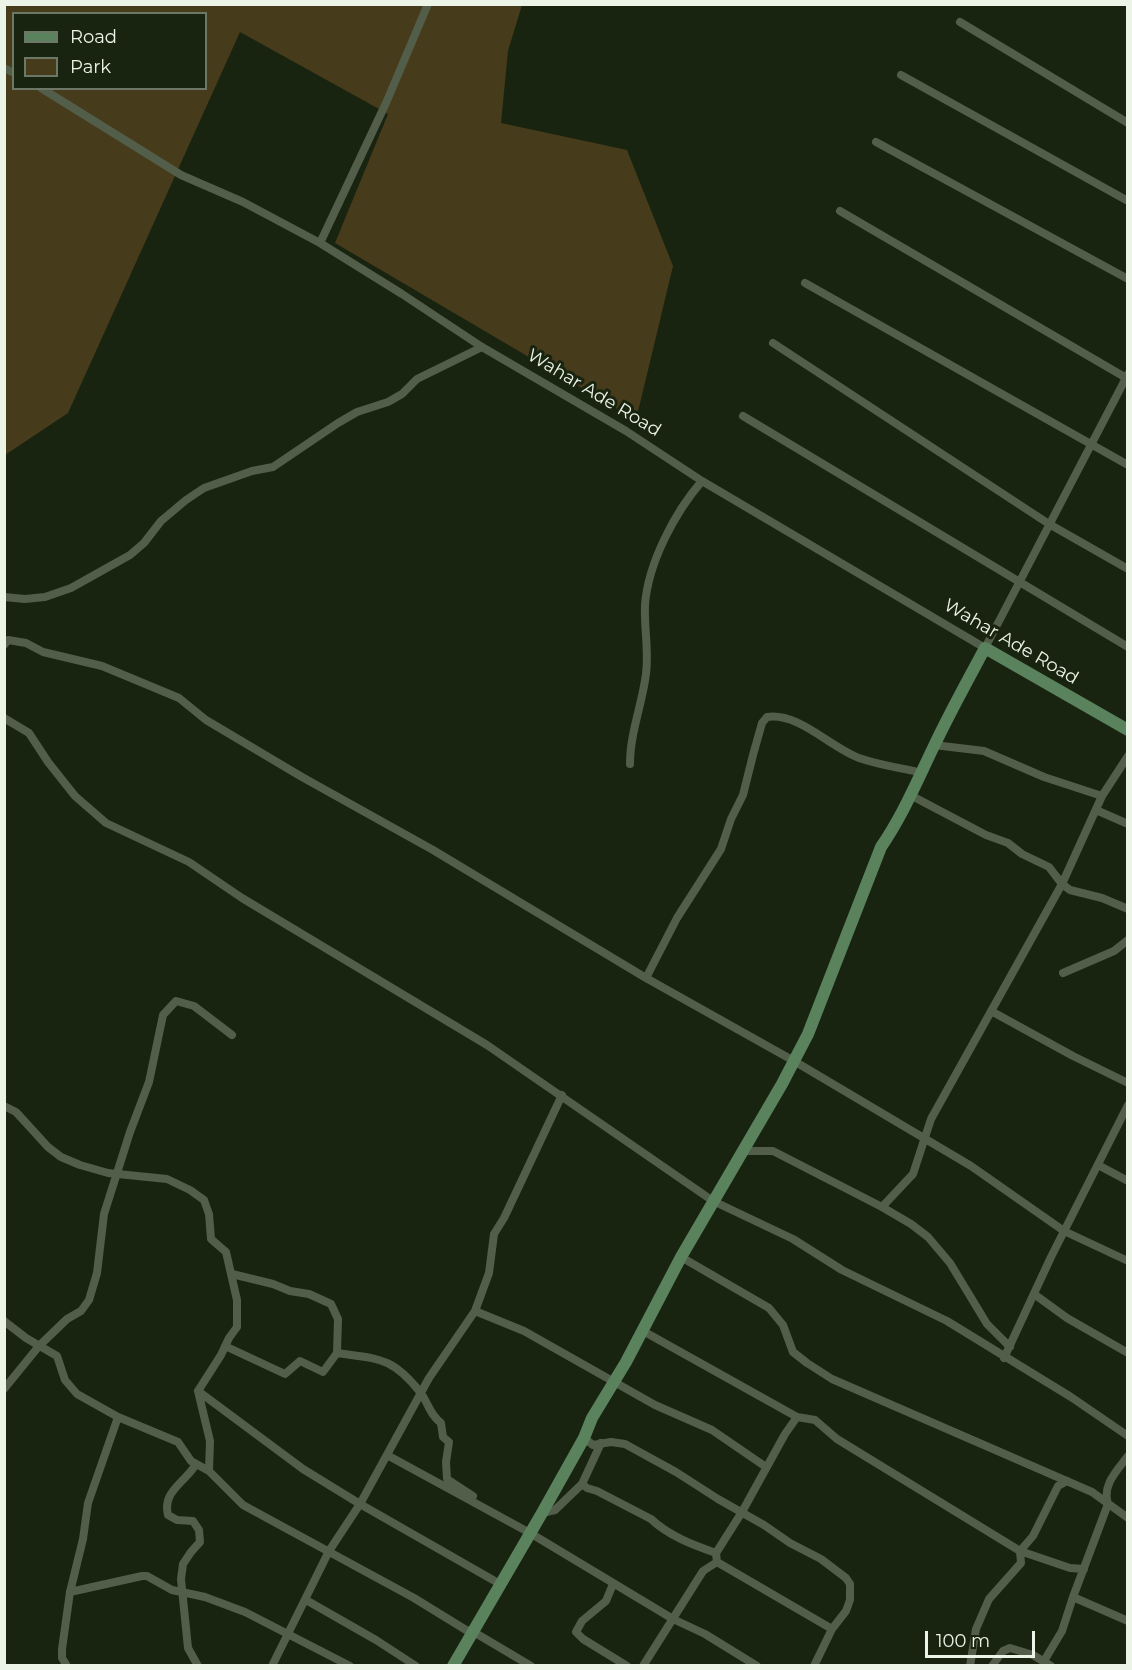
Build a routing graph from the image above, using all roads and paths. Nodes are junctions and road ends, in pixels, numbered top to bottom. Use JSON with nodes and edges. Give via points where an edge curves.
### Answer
{"nodes":[{"id":1,"x":428,"y":4,"type":"edge"},
{"id":2,"x":960,"y":22,"type":"dead end"},
{"id":3,"x":901,"y":75,"type":"dead end"},
{"id":4,"x":44,"y":90,"type":"edge"},
{"id":5,"x":1128,"y":123,"type":"edge"},
{"id":6,"x":876,"y":142,"type":"dead end"},
{"id":7,"x":1128,"y":201,"type":"edge"},
{"id":8,"x":840,"y":211,"type":"dead end"},
{"id":9,"x":320,"y":243,"type":"junction"},
{"id":10,"x":1128,"y":279,"type":"edge"},
{"id":11,"x":805,"y":283,"type":"dead end"},
{"id":12,"x":773,"y":343,"type":"dead end"},
{"id":13,"x":482,"y":347,"type":"junction"},
{"id":14,"x":1127,"y":377,"type":"edge"},
{"id":15,"x":744,"y":416,"type":"dead end"},
{"id":16,"x":1091,"y":445,"type":"junction"},
{"id":17,"x":1128,"y":465,"type":"edge"},
{"id":18,"x":702,"y":481,"type":"junction"},
{"id":19,"x":1049,"y":524,"type":"junction"},
{"id":20,"x":1128,"y":569,"type":"edge"},
{"id":21,"x":1019,"y":582,"type":"junction"},
{"id":22,"x":4,"y":597,"type":"edge"},
{"id":23,"x":4,"y":645,"type":"edge"},
{"id":24,"x":1128,"y":647,"type":"edge"},
{"id":25,"x":985,"y":648,"type":"junction"},
{"id":26,"x":4,"y":718,"type":"edge"},
{"id":27,"x":1128,"y":730,"type":"edge"},
{"id":28,"x":934,"y":745,"type":"junction"},
{"id":29,"x":1128,"y":756,"type":"edge"},
{"id":30,"x":630,"y":764,"type":"dead end"},
{"id":31,"x":922,"y":773,"type":"junction"},
{"id":32,"x":912,"y":796,"type":"junction"},
{"id":33,"x":1102,"y":796,"type":"junction"},
{"id":34,"x":1096,"y":810,"type":"junction"},
{"id":35,"x":1128,"y":824,"type":"edge"},
{"id":36,"x":1062,"y":884,"type":"junction"},
{"id":37,"x":1128,"y":909,"type":"edge"},
{"id":38,"x":1128,"y":940,"type":"edge"},
{"id":39,"x":1063,"y":973,"type":"dead end"},
{"id":40,"x":646,"y":978,"type":"junction"},
{"id":41,"x":991,"y":1011,"type":"junction"},
{"id":42,"x":232,"y":1035,"type":"dead end"},
{"id":43,"x":794,"y":1061,"type":"junction"},
{"id":44,"x":1128,"y":1083,"type":"edge"},
{"id":45,"x":562,"y":1095,"type":"junction"},
{"id":46,"x":1128,"y":1105,"type":"edge"},
{"id":47,"x":4,"y":1106,"type":"edge"},
{"id":48,"x":925,"y":1140,"type":"junction"},
{"id":49,"x":744,"y":1151,"type":"junction"},
{"id":50,"x":1098,"y":1165,"type":"junction"},
{"id":51,"x":116,"y":1174,"type":"junction"},
{"id":52,"x":1128,"y":1181,"type":"edge"},
{"id":53,"x":713,"y":1202,"type":"junction"},
{"id":54,"x":882,"y":1207,"type":"junction"},
{"id":55,"x":1064,"y":1231,"type":"junction"},
{"id":56,"x":681,"y":1257,"type":"junction"},
{"id":57,"x":1128,"y":1261,"type":"edge"},
{"id":58,"x":232,"y":1274,"type":"junction"},
{"id":59,"x":1034,"y":1294,"type":"junction"},
{"id":60,"x":475,"y":1311,"type":"junction"},
{"id":61,"x":4,"y":1321,"type":"edge"},
{"id":62,"x":643,"y":1331,"type":"junction"},
{"id":63,"x":39,"y":1346,"type":"junction"},
{"id":64,"x":225,"y":1346,"type":"junction"},
{"id":65,"x":1010,"y":1347,"type":"junction"},
{"id":66,"x":337,"y":1353,"type":"junction"},
{"id":67,"x":1128,"y":1353,"type":"edge"},
{"id":68,"x":1005,"y":1358,"type":"junction"},
{"id":69,"x":614,"y":1382,"type":"junction"},
{"id":70,"x":4,"y":1389,"type":"edge"},
{"id":71,"x":198,"y":1391,"type":"junction"},
{"id":72,"x":421,"y":1392,"type":"junction"},
{"id":73,"x":118,"y":1416,"type":"junction"},
{"id":74,"x":796,"y":1417,"type":"junction"},
{"id":75,"x":1128,"y":1436,"type":"edge"},
{"id":76,"x":584,"y":1438,"type":"junction"},
{"id":77,"x":601,"y":1443,"type":"junction"},
{"id":78,"x":387,"y":1455,"type":"junction"},
{"id":79,"x":1128,"y":1456,"type":"edge"},
{"id":80,"x":196,"y":1464,"type":"junction"},
{"id":81,"x":766,"y":1467,"type":"junction"},
{"id":82,"x":209,"y":1471,"type":"junction"},
{"id":83,"x":1067,"y":1481,"type":"junction"},
{"id":84,"x":582,"y":1484,"type":"junction"},
{"id":85,"x":360,"y":1504,"type":"junction"},
{"id":86,"x":1108,"y":1504,"type":"junction"},
{"id":87,"x":488,"y":1510,"type":"junction"},
{"id":88,"x":742,"y":1512,"type":"junction"},
{"id":89,"x":542,"y":1513,"type":"junction"},
{"id":90,"x":1128,"y":1518,"type":"edge"},
{"id":91,"x":530,"y":1533,"type":"junction"},
{"id":92,"x":329,"y":1551,"type":"junction"},
{"id":93,"x":1020,"y":1551,"type":"junction"},
{"id":94,"x":716,"y":1557,"type":"junction"},
{"id":95,"x":1084,"y":1569,"type":"junction"},
{"id":96,"x":500,"y":1584,"type":"junction"},
{"id":97,"x":613,"y":1584,"type":"junction"},
{"id":98,"x":70,"y":1592,"type":"junction"},
{"id":99,"x":180,"y":1592,"type":"junction"},
{"id":100,"x":1073,"y":1597,"type":"junction"},
{"id":101,"x":306,"y":1600,"type":"junction"},
{"id":102,"x":674,"y":1619,"type":"junction"},
{"id":103,"x":1128,"y":1622,"type":"edge"},
{"id":104,"x":832,"y":1629,"type":"junction"},
{"id":105,"x":472,"y":1631,"type":"junction"},
{"id":106,"x":289,"y":1634,"type":"junction"},
{"id":107,"x":1047,"y":1663,"type":"edge"},
{"id":108,"x":67,"y":1665,"type":"edge"},
{"id":109,"x":198,"y":1665,"type":"edge"},
{"id":110,"x":272,"y":1665,"type":"edge"},
{"id":111,"x":350,"y":1665,"type":"edge"},
{"id":112,"x":416,"y":1665,"type":"edge"},
{"id":113,"x":453,"y":1665,"type":"edge"},
{"id":114,"x":531,"y":1665,"type":"edge"},
{"id":115,"x":627,"y":1665,"type":"edge"},
{"id":116,"x":643,"y":1665,"type":"edge"},
{"id":117,"x":757,"y":1665,"type":"edge"},
{"id":118,"x":814,"y":1665,"type":"edge"},
{"id":119,"x":970,"y":1665,"type":"edge"},
{"id":120,"x":992,"y":1665,"type":"edge"}],
"edges":[{"from":1,"to":9,"type":"street"},
{"from":2,"to":5,"type":"street"},
{"from":3,"to":7,"type":"street"},
{"from":4,"to":9,"type":"street","name":"Wahar Ade Road","via":[[181,175]]},
{"from":6,"to":10,"type":"street"},
{"from":8,"to":14,"type":"street"},
{"from":9,"to":13,"type":"street","name":"Wahar Ade Road"},
{"from":11,"to":16,"type":"street"},
{"from":12,"to":19,"type":"street"},
{"from":13,"to":18,"type":"street","name":"Wahar Ade Road","via":[[626,431]]},
{"from":13,"to":22,"type":"street","via":[[417,379],[388,402],[357,412],[273,467],[204,488],[161,520],[130,555],[71,588],[45,597]]},
{"from":14,"to":16,"type":"street"},
{"from":15,"to":21,"type":"street"},
{"from":16,"to":17,"type":"street"},
{"from":16,"to":19,"type":"street"},
{"from":18,"to":25,"type":"street","name":"Wahar Ade Road"},
{"from":18,"to":30,"type":"street","via":[[672,525],[652,571],[645,606],[647,670],[632,734]]},
{"from":19,"to":20,"type":"street"},
{"from":19,"to":21,"type":"street"},
{"from":21,"to":24,"type":"street"},
{"from":21,"to":25,"type":"street"},
{"from":23,"to":40,"type":"street","via":[[8,640],[26,643],[43,652],[102,666],[178,698],[206,720]]},
{"from":25,"to":27,"type":"street","name":"Wahar Ade Road"},
{"from":25,"to":28,"type":"street"},
{"from":26,"to":45,"type":"street","via":[[29,733],[75,796],[106,823],[189,862]]},
{"from":28,"to":31,"type":"street"},
{"from":28,"to":33,"type":"street","via":[[984,752]]},
{"from":29,"to":33,"type":"street"},
{"from":31,"to":32,"type":"street"},
{"from":31,"to":40,"type":"street","via":[[858,757],[791,720],[767,717],[762,723],[743,795],[721,849],[677,918]]},
{"from":32,"to":36,"type":"street","via":[[1049,867]]},
{"from":32,"to":43,"type":"street","via":[[881,847]]},
{"from":33,"to":34,"type":"street"},
{"from":34,"to":35,"type":"street"},
{"from":34,"to":36,"type":"street"},
{"from":36,"to":37,"type":"street"},
{"from":36,"to":41,"type":"street"},
{"from":38,"to":39,"type":"street","via":[[1114,951]]},
{"from":40,"to":43,"type":"street"},
{"from":41,"to":44,"type":"street"},
{"from":41,"to":48,"type":"street","via":[[931,1119]]},
{"from":42,"to":51,"type":"street","via":[[194,1006],[176,1001],[163,1015],[149,1082]]},
{"from":43,"to":48,"type":"street"},
{"from":43,"to":49,"type":"street"},
{"from":45,"to":53,"type":"street"},
{"from":45,"to":60,"type":"street","via":[[494,1234],[489,1273]]},
{"from":46,"to":50,"type":"street"},
{"from":47,"to":51,"type":"street","via":[[16,1112],[61,1157]]},
{"from":48,"to":54,"type":"street","via":[[913,1174]]},
{"from":48,"to":55,"type":"street","via":[[971,1166]]},
{"from":49,"to":53,"type":"street"},
{"from":49,"to":54,"type":"street","via":[[773,1151]]},
{"from":50,"to":52,"type":"street"},
{"from":50,"to":55,"type":"street"},
{"from":51,"to":58,"type":"street","via":[[167,1179],[204,1200],[211,1239],[226,1252]]},
{"from":51,"to":63,"type":"street","via":[[104,1215],[97,1273],[89,1300]]},
{"from":53,"to":56,"type":"street"},
{"from":53,"to":68,"type":"street","via":[[793,1239],[842,1270],[947,1321]]},
{"from":54,"to":65,"type":"street","via":[[928,1238],[950,1263],[987,1324]]},
{"from":55,"to":57,"type":"street"},
{"from":55,"to":59,"type":"street"},
{"from":56,"to":62,"type":"street"},
{"from":56,"to":83,"type":"street","via":[[770,1308],[783,1325],[793,1352],[832,1379]]},
{"from":58,"to":64,"type":"street","via":[[237,1327]]},
{"from":58,"to":66,"type":"street","via":[[309,1294],[331,1304],[338,1319]]},
{"from":59,"to":65,"type":"street"},
{"from":59,"to":67,"type":"street"},
{"from":60,"to":69,"type":"street","via":[[524,1331]]},
{"from":60,"to":72,"type":"street"},
{"from":61,"to":63,"type":"street"},
{"from":62,"to":69,"type":"street"},
{"from":62,"to":74,"type":"street"},
{"from":63,"to":70,"type":"street"},
{"from":63,"to":73,"type":"street","via":[[57,1356],[65,1380],[77,1394]]},
{"from":64,"to":66,"type":"street","via":[[285,1374],[300,1361],[323,1372]]},
{"from":64,"to":71,"type":"street"},
{"from":65,"to":68,"type":"street"},
{"from":66,"to":72,"type":"street","via":[[395,1365]]},
{"from":68,"to":75,"type":"street"},
{"from":69,"to":76,"type":"street"},
{"from":69,"to":81,"type":"street","via":[[655,1406],[712,1430]]},
{"from":71,"to":82,"type":"street","via":[[210,1441]]},
{"from":71,"to":85,"type":"street","via":[[303,1469]]},
{"from":72,"to":78,"type":"street"},
{"from":72,"to":87,"type":"street","via":[[449,1442],[447,1479]]},
{"from":73,"to":80,"type":"street","via":[[178,1442]]},
{"from":73,"to":98,"type":"street","via":[[88,1503]]},
{"from":74,"to":81,"type":"street"},
{"from":74,"to":93,"type":"street","via":[[815,1420],[837,1439]]},
{"from":76,"to":77,"type":"street","via":[[593,1445]]},
{"from":76,"to":89,"type":"street"},
{"from":77,"to":84,"type":"street"},
{"from":77,"to":88,"type":"street","via":[[625,1444]]},
{"from":78,"to":85,"type":"street"},
{"from":78,"to":87,"type":"street"},
{"from":79,"to":86,"type":"street","via":[[1107,1485]]},
{"from":80,"to":82,"type":"street"},
{"from":80,"to":99,"type":"street","via":[[165,1506],[168,1515],[194,1521],[199,1530],[200,1542],[183,1564]]},
{"from":81,"to":88,"type":"street"},
{"from":82,"to":92,"type":"street","via":[[243,1505]]},
{"from":83,"to":86,"type":"street"},
{"from":83,"to":93,"type":"street","via":[[1058,1486],[1033,1536]]},
{"from":84,"to":89,"type":"street","via":[[555,1510]]},
{"from":84,"to":94,"type":"street"},
{"from":85,"to":92,"type":"street"},
{"from":85,"to":96,"type":"street"},
{"from":86,"to":90,"type":"street"},
{"from":86,"to":95,"type":"street"},
{"from":87,"to":91,"type":"street"},
{"from":88,"to":94,"type":"street"},
{"from":88,"to":104,"type":"street","via":[[822,1559],[846,1578],[850,1600]]},
{"from":89,"to":91,"type":"street"},
{"from":91,"to":96,"type":"street"},
{"from":91,"to":97,"type":"street"},
{"from":92,"to":101,"type":"street"},
{"from":92,"to":105,"type":"street"},
{"from":93,"to":95,"type":"street"},
{"from":93,"to":119,"type":"street","via":[[1021,1563],[989,1599],[976,1629]]},
{"from":94,"to":102,"type":"street"},
{"from":94,"to":104,"type":"street"},
{"from":95,"to":100,"type":"street"},
{"from":96,"to":105,"type":"street"},
{"from":97,"to":102,"type":"street"},
{"from":97,"to":115,"type":"street","via":[[606,1601],[582,1620],[576,1632]]},
{"from":98,"to":99,"type":"street","via":[[142,1576]]},
{"from":98,"to":108,"type":"street","via":[[62,1649]]},
{"from":99,"to":106,"type":"street","via":[[245,1612]]},
{"from":99,"to":109,"type":"street","via":[[188,1648]]},
{"from":100,"to":103,"type":"street"},
{"from":100,"to":107,"type":"street"},
{"from":101,"to":106,"type":"street"},
{"from":101,"to":112,"type":"street"},
{"from":102,"to":116,"type":"street"},
{"from":102,"to":117,"type":"street"},
{"from":104,"to":118,"type":"street"},
{"from":105,"to":113,"type":"street"},
{"from":105,"to":114,"type":"street"},
{"from":106,"to":110,"type":"street"},
{"from":106,"to":111,"type":"street"},
{"from":107,"to":120,"type":"street","via":[[1010,1648]]}]}
